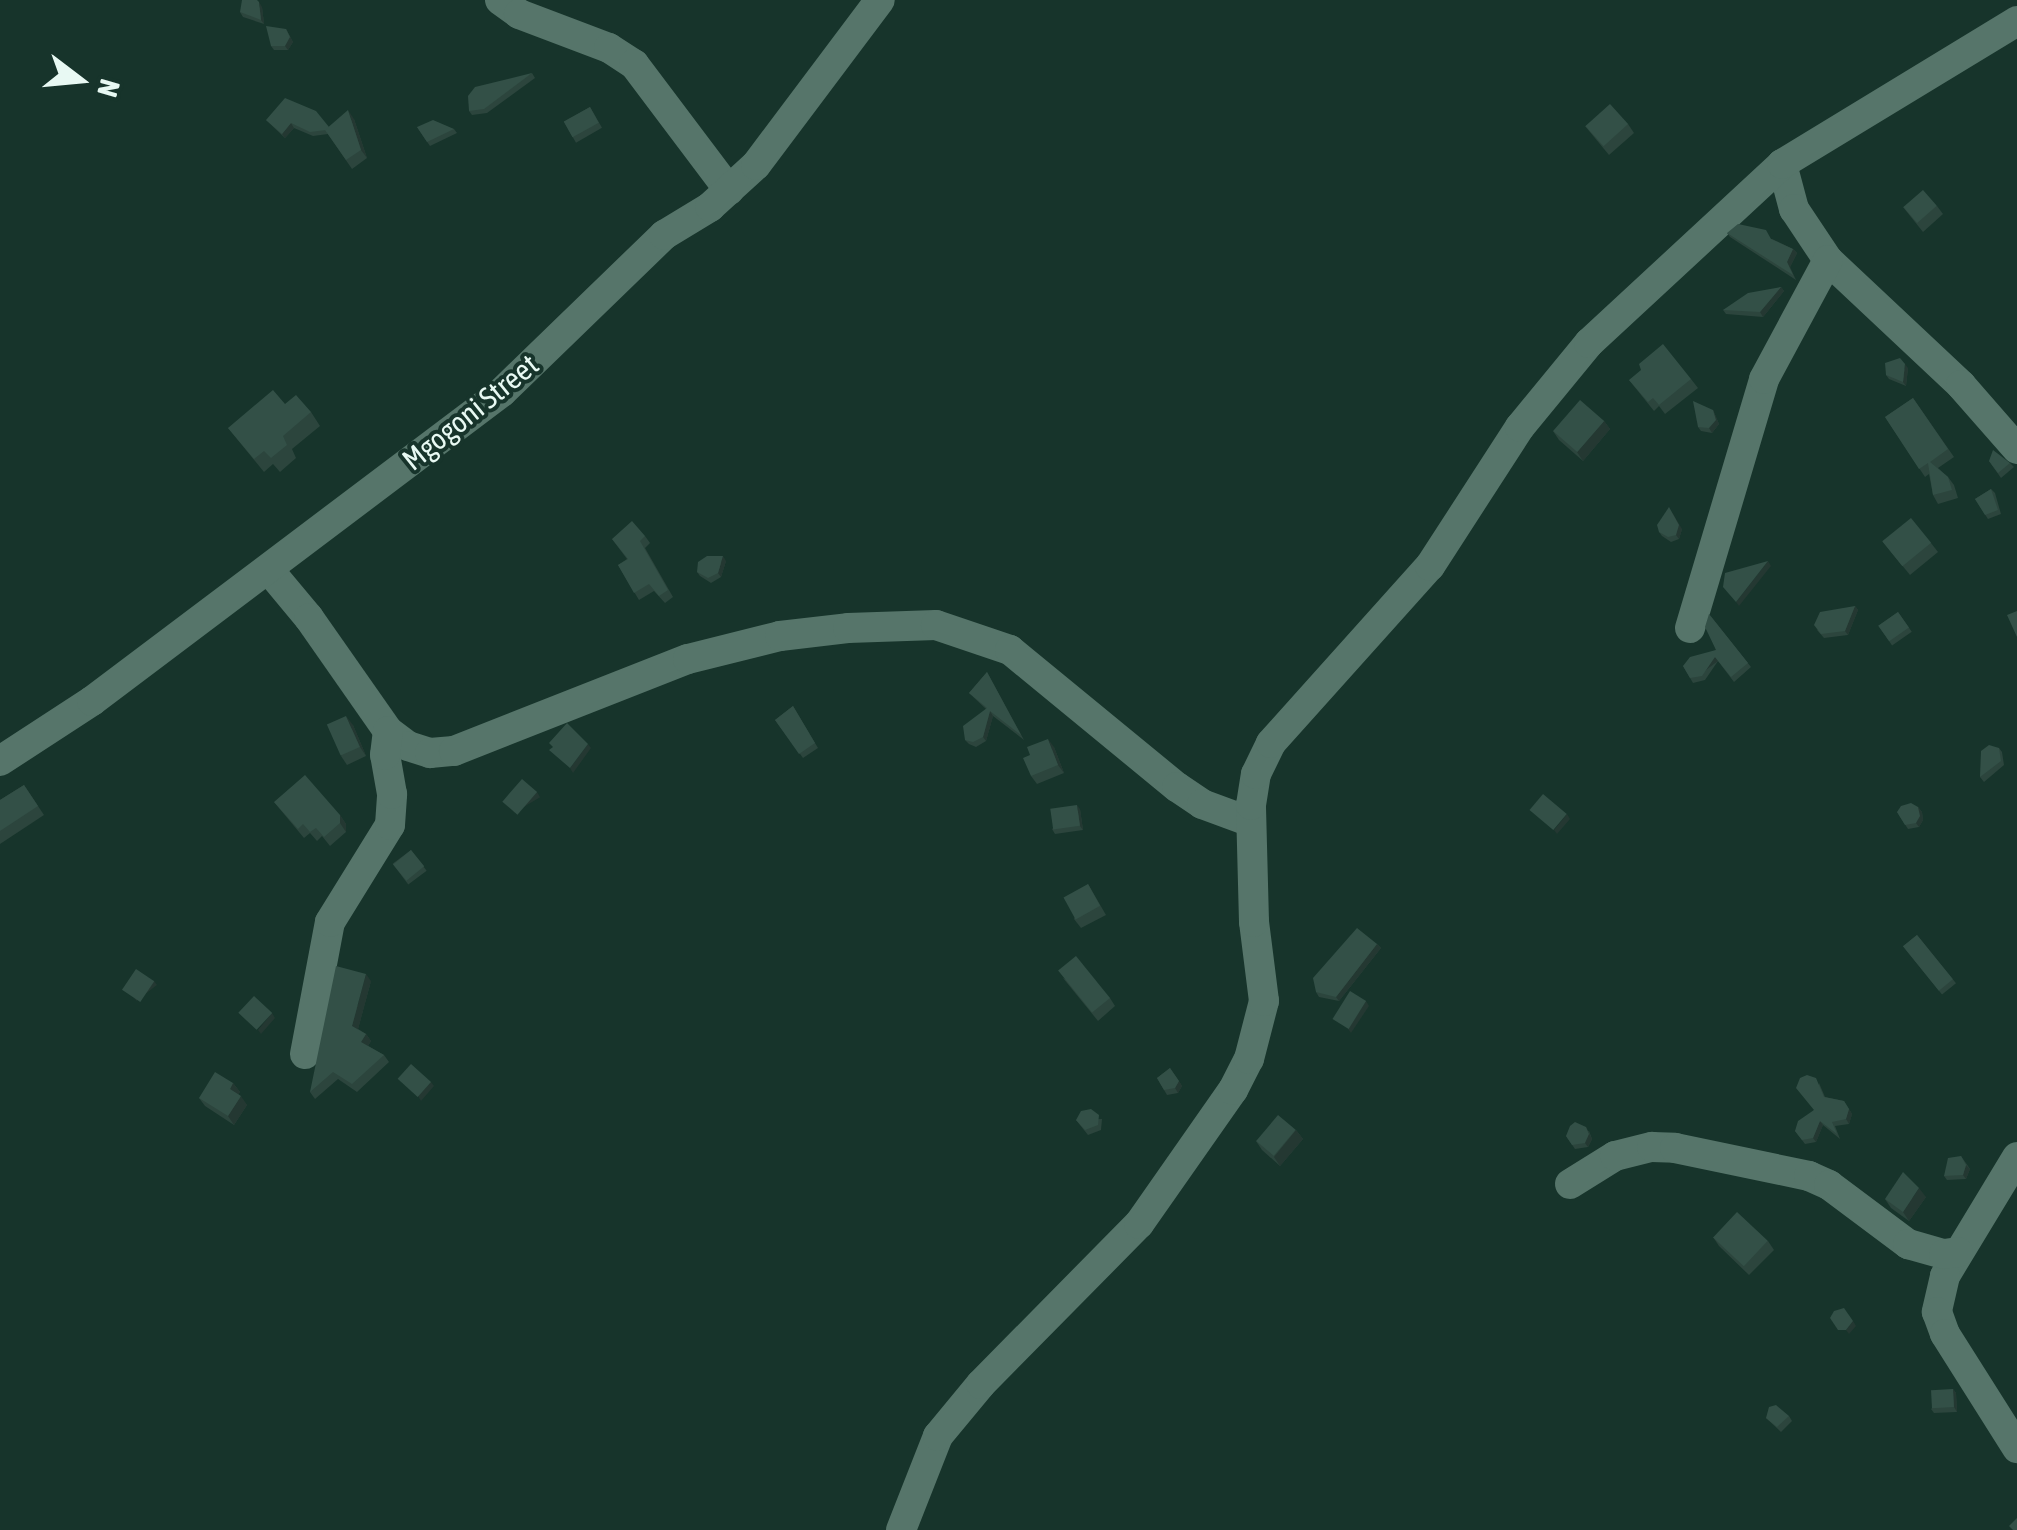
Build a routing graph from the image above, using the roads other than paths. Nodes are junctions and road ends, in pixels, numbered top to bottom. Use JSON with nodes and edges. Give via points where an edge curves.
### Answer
{"nodes":[{"id":1,"x":500,"y":0,"type":"edge"},
{"id":2,"x":880,"y":0,"type":"edge"},
{"id":3,"x":2017,"y":21,"type":"edge"},
{"id":4,"x":1782,"y":164,"type":"junction"},
{"id":5,"x":728,"y":190,"type":"junction"},
{"id":6,"x":1828,"y":260,"type":"junction"},
{"id":7,"x":2017,"y":449,"type":"edge"},
{"id":8,"x":269,"y":570,"type":"junction"},
{"id":9,"x":1690,"y":628,"type":"dead end"},
{"id":10,"x":388,"y":731,"type":"junction"},
{"id":11,"x":1,"y":757,"type":"edge"},
{"id":12,"x":1251,"y":822,"type":"junction"},
{"id":13,"x":305,"y":1054,"type":"dead end"},
{"id":14,"x":2017,"y":1157,"type":"edge"},
{"id":15,"x":1570,"y":1184,"type":"dead end"},
{"id":16,"x":1958,"y":1252,"type":"junction"},
{"id":17,"x":2017,"y":1448,"type":"edge"},
{"id":18,"x":901,"y":1530,"type":"edge"}],
"edges":[{"from":1,"to":5,"type":"street","via":[[634,64]]},
{"from":2,"to":5,"type":"street","name":"Mgogoni Street","via":[[756,165]]},
{"from":3,"to":4,"type":"street"},
{"from":4,"to":6,"type":"street","via":[[1794,209]]},
{"from":4,"to":12,"type":"street","via":[[1589,344],[1520,427],[1430,566],[1271,743],[1256,774]]},
{"from":5,"to":8,"type":"street","name":"Mgogoni Street","via":[[664,235],[502,392]]},
{"from":6,"to":7,"type":"street","via":[[1961,385]]},
{"from":6,"to":9,"type":"street","via":[[1764,379]]},
{"from":8,"to":10,"type":"street"},
{"from":8,"to":11,"type":"street","name":"Mgogoni Street","via":[[92,702]]},
{"from":10,"to":12,"type":"street","via":[[430,754],[454,751],[688,659],[780,636],[936,625],[1010,650],[1177,787]]},
{"from":10,"to":13,"type":"street","via":[[390,825],[330,922]]},
{"from":12,"to":18,"type":"street","via":[[1264,1001],[1258,1034],[1233,1090],[1122,1244],[949,1421]]},
{"from":14,"to":16,"type":"street"},
{"from":15,"to":16,"type":"street","via":[[1615,1156],[1676,1148],[1809,1176],[1908,1244]]},
{"from":16,"to":17,"type":"street","via":[[1938,1294],[1937,1312]]}]}
